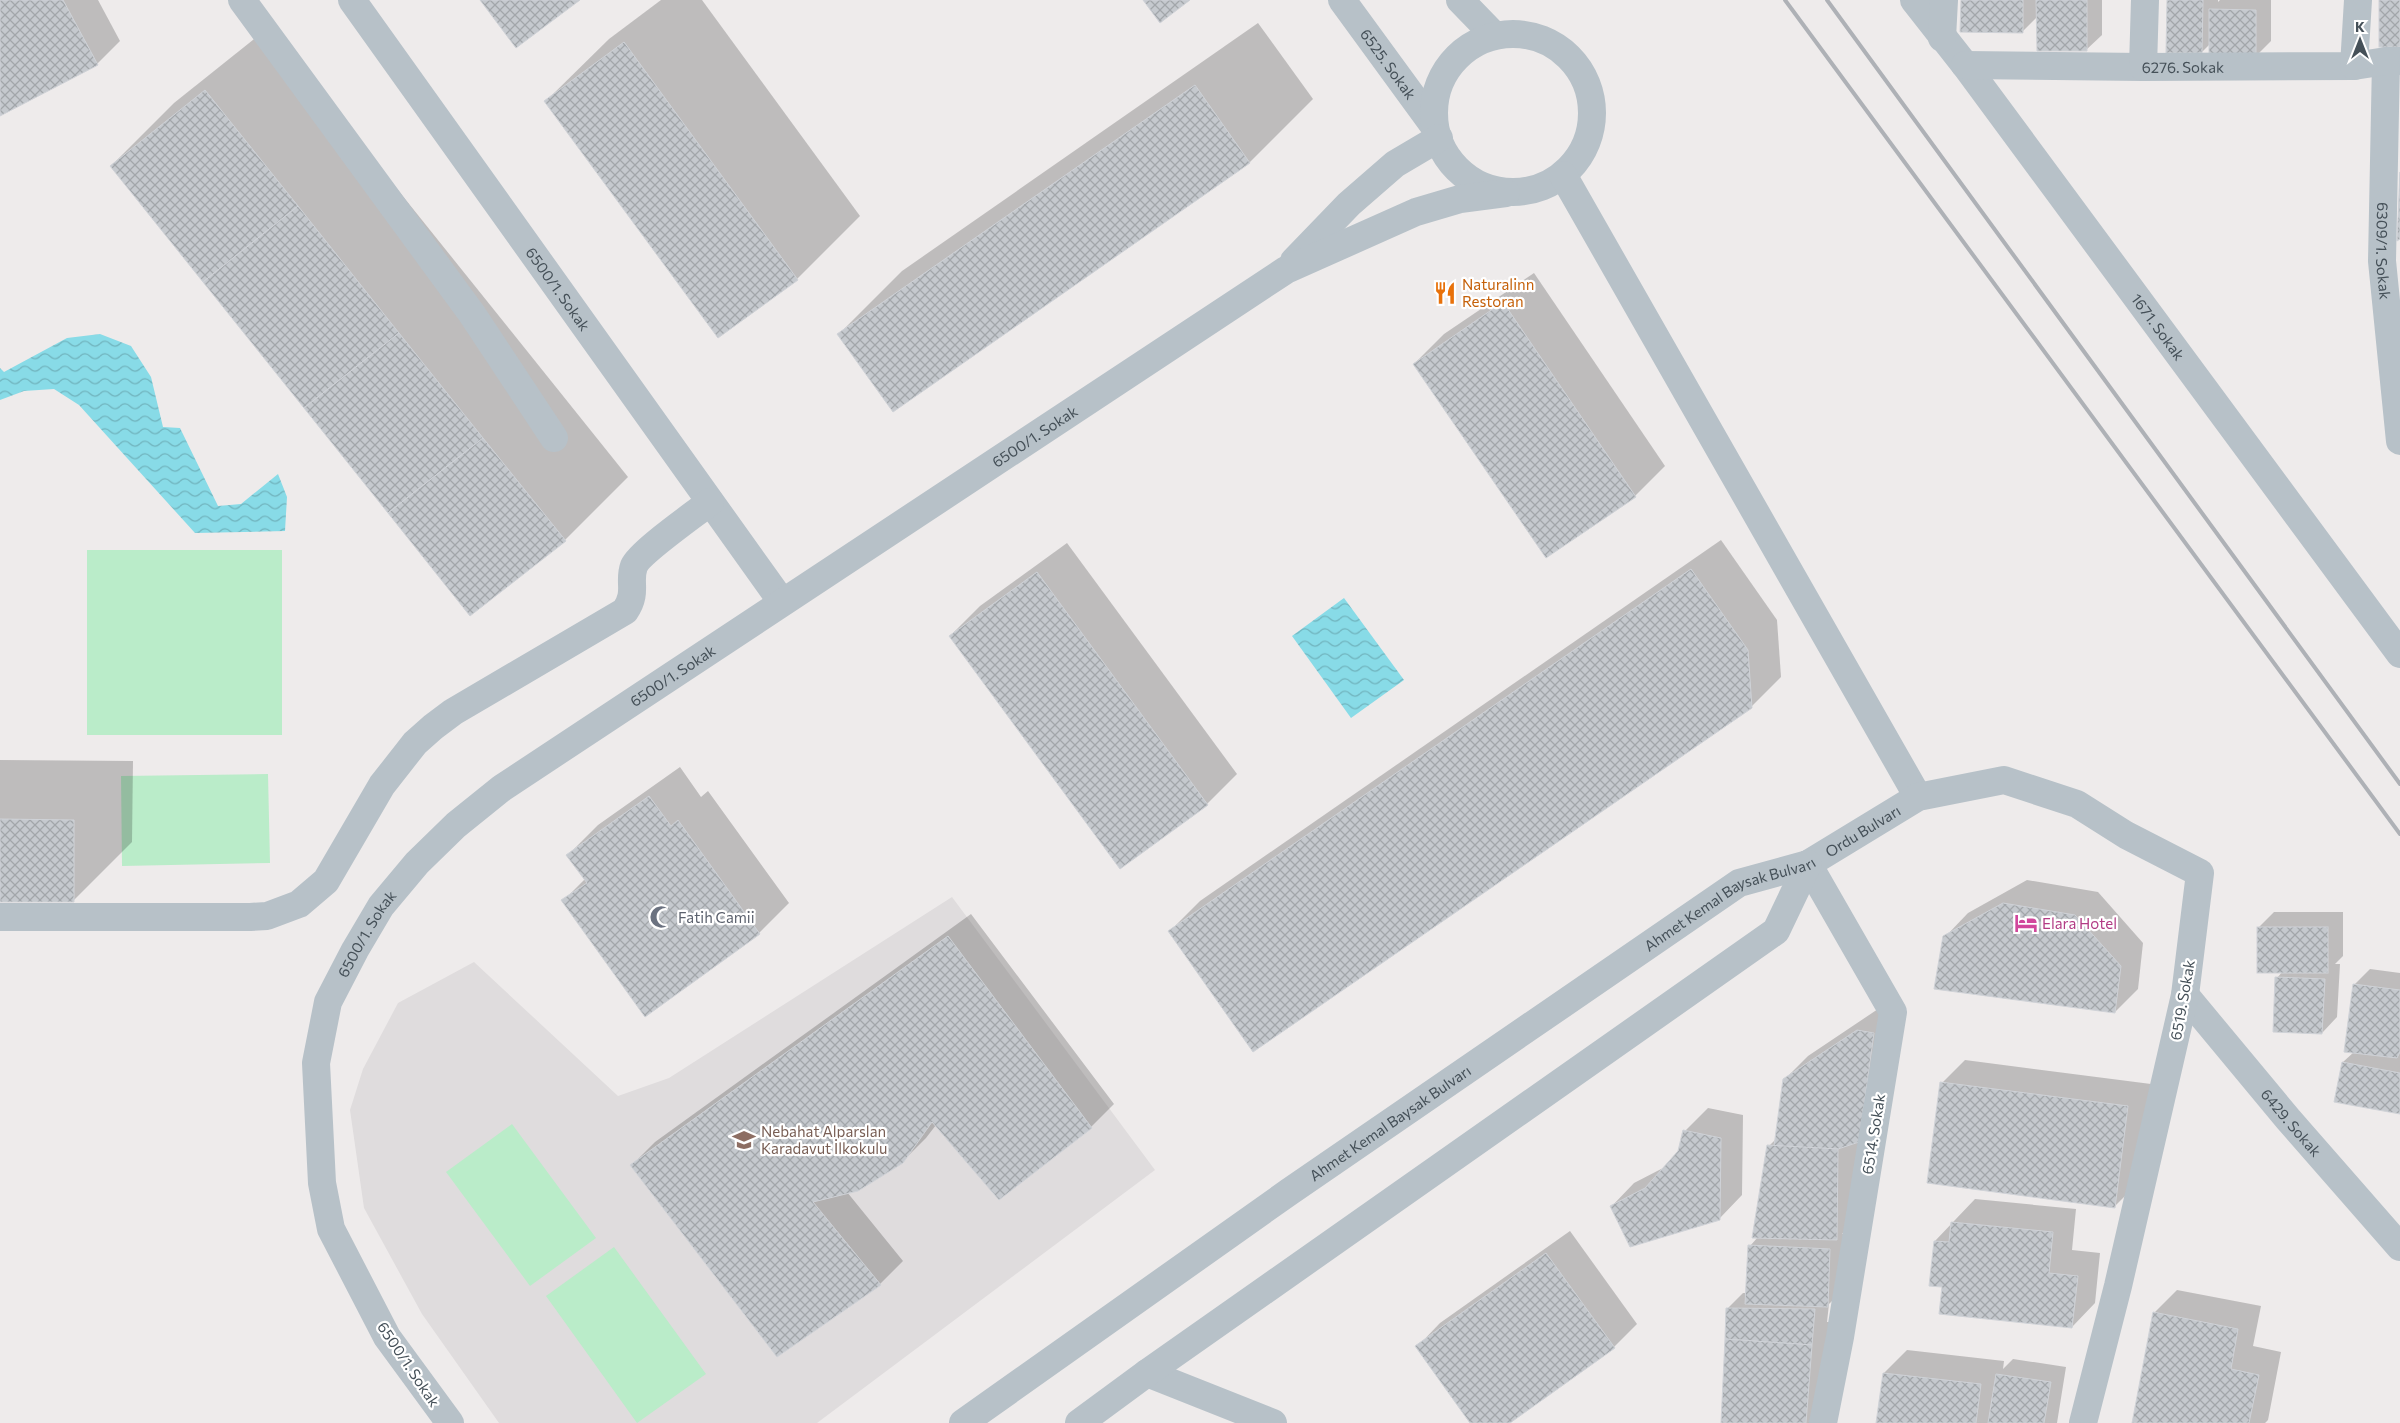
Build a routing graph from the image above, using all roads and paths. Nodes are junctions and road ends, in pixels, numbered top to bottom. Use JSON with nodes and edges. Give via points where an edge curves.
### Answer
{"nodes":[{"id":1,"x":242,"y":0,"type":"edge"},
{"id":2,"x":352,"y":0,"type":"edge"},
{"id":3,"x":1342,"y":0,"type":"edge"},
{"id":4,"x":1460,"y":0,"type":"edge"},
{"id":5,"x":1914,"y":0,"type":"edge"},
{"id":6,"x":1944,"y":0,"type":"edge"},
{"id":7,"x":2145,"y":0,"type":"edge"},
{"id":8,"x":2358,"y":0,"type":"edge"},
{"id":9,"x":1493,"y":34,"type":"junction"},
{"id":10,"x":1942,"y":38,"type":"junction"},
{"id":11,"x":2393,"y":61,"type":"edge"},
{"id":12,"x":1965,"y":65,"type":"junction"},
{"id":13,"x":2354,"y":66,"type":"junction"},
{"id":14,"x":2143,"y":67,"type":"junction"},
{"id":15,"x":1436,"y":132,"type":"junction"},
{"id":16,"x":1563,"y":175,"type":"junction"},
{"id":17,"x":1506,"y":193,"type":"junction"},
{"id":18,"x":1286,"y":270,"type":"junction"},
{"id":19,"x":2392,"y":277,"type":"edge"},
{"id":20,"x":554,"y":438,"type":"dead end"},
{"id":21,"x":2400,"y":441,"type":"edge"},
{"id":22,"x":710,"y":502,"type":"junction"},
{"id":23,"x":782,"y":602,"type":"junction"},
{"id":24,"x":2400,"y":654,"type":"edge"},
{"id":25,"x":1918,"y":797,"type":"junction"},
{"id":26,"x":1808,"y":864,"type":"junction"},
{"id":27,"x":0,"y":917,"type":"edge"},
{"id":28,"x":2185,"y":995,"type":"junction"},
{"id":29,"x":2400,"y":1247,"type":"edge"},
{"id":30,"x":1147,"y":1373,"type":"junction"},
{"id":31,"x":450,"y":1423,"type":"edge"},
{"id":32,"x":963,"y":1423,"type":"edge"},
{"id":33,"x":1079,"y":1423,"type":"edge"},
{"id":34,"x":1273,"y":1423,"type":"edge"},
{"id":35,"x":1824,"y":1423,"type":"edge"},
{"id":36,"x":2083,"y":1423,"type":"edge"}],
"edges":[{"from":1,"to":20,"type":"street","via":[[472,314]]},
{"from":2,"to":22,"type":"street","name":"6500/1. Sokak"},
{"from":3,"to":15,"type":"street","name":"6525. Sokak"},
{"from":4,"to":9,"type":"street"},
{"from":5,"to":10,"type":"street","name":"1671. Sokak"},
{"from":6,"to":10,"type":"street"},
{"from":7,"to":14,"type":"street"},
{"from":8,"to":13,"type":"street"},
{"from":9,"to":15,"type":"street","via":[[1454,60],[1441,80],[1434,103]]},
{"from":9,"to":16,"type":"street","via":[[1520,34],[1544,40],[1566,53],[1582,72],[1591,96],[1593,121],[1587,146],[1573,167]]},
{"from":10,"to":12,"type":"street","name":"1671. Sokak"},
{"from":11,"to":13,"type":"street","name":"6276. Sokak"},
{"from":11,"to":19,"type":"street","name":"6309/1. Sokak"},
{"from":12,"to":14,"type":"street","name":"6276. Sokak"},
{"from":12,"to":24,"type":"street","name":"1671. Sokak"},
{"from":13,"to":14,"type":"street","name":"6276. Sokak"},
{"from":15,"to":17,"type":"street","via":[[1448,161],[1459,172],[1481,186]]},
{"from":15,"to":18,"type":"street","via":[[1350,204]]},
{"from":16,"to":17,"type":"street","via":[[1531,192]]},
{"from":16,"to":25,"type":"street"},
{"from":17,"to":18,"type":"street","via":[[1460,199],[1416,212]]},
{"from":18,"to":23,"type":"street","name":"6500/1. Sokak"},
{"from":19,"to":21,"type":"street","name":"6309/1. Sokak"},
{"from":22,"to":23,"type":"street","name":"6500/1. Sokak"},
{"from":22,"to":27,"type":"street","via":[[640,557],[634,566],[632,596],[625,611],[453,712],[414,743],[382,785],[326,881],[299,904],[267,916],[250,917]]},
{"from":23,"to":31,"type":"street","name":"6500/1. Sokak","via":[[502,788],[456,825],[416,863],[381,906],[328,1002],[316,1063],[322,1183],[330,1229],[387,1337]]},
{"from":25,"to":26,"type":"street","name":"Ordu Bulvarı"},
{"from":25,"to":28,"type":"street","name":"6519. Sokak","via":[[2004,780],[2077,804],[2200,873]]},
{"from":26,"to":30,"type":"street","name":"Ahmet Kemal Baysak Bulvarı","via":[[1776,930]]},
{"from":26,"to":32,"type":"street","name":"Ahmet Kemal Baysak Bulvarı","via":[[1739,883],[1289,1192]]},
{"from":26,"to":35,"type":"street","name":"6514. Sokak","via":[[1893,1012]]},
{"from":28,"to":29,"type":"street","name":"6429. Sokak"},
{"from":28,"to":36,"type":"street","name":"6519. Sokak"},
{"from":30,"to":33,"type":"street","name":"Ahmet Kemal Baysak Bulvarı"},
{"from":30,"to":34,"type":"street"}]}
